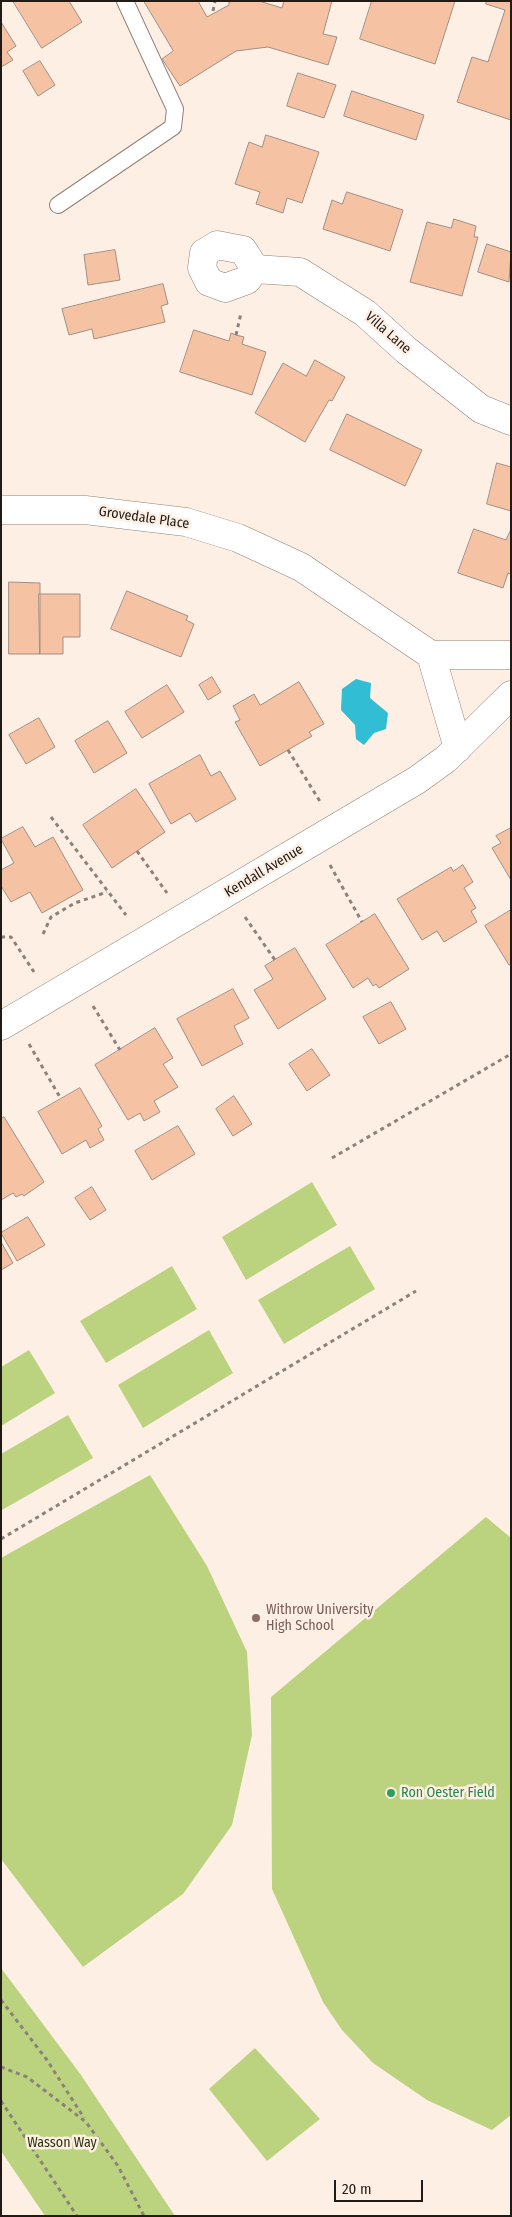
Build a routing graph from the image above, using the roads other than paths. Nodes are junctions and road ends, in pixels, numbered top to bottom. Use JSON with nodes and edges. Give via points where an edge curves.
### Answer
{"nodes":[{"id":1,"x":125,"y":1,"type":"edge"},
{"id":2,"x":58,"y":205,"type":"dead end"},
{"id":3,"x":255,"y":269,"type":"dead end"},
{"id":4,"x":511,"y":421,"type":"edge"},
{"id":5,"x":1,"y":510,"type":"edge"},
{"id":6,"x":431,"y":655,"type":"junction"},
{"id":7,"x":511,"y":655,"type":"edge"},
{"id":8,"x":511,"y":695,"type":"edge"},
{"id":9,"x":458,"y":748,"type":"junction"},
{"id":10,"x":1,"y":1026,"type":"edge"}],
"edges":[{"from":1,"to":2,"type":"lane","via":[[175,109],[174,126]]},
{"from":3,"to":4,"type":"street","name":"Villa Lane","via":[[300,272],[366,313],[406,350],[482,409]]},
{"from":5,"to":6,"type":"street","name":"Grovedale Place","via":[[103,512],[186,522],[238,538],[301,567]]},
{"from":6,"to":7,"type":"street"},
{"from":6,"to":9,"type":"street"},
{"from":8,"to":9,"type":"street","name":"Kendall Avenue"},
{"from":9,"to":10,"type":"street","name":"Kendall Avenue","via":[[417,780]]}]}
